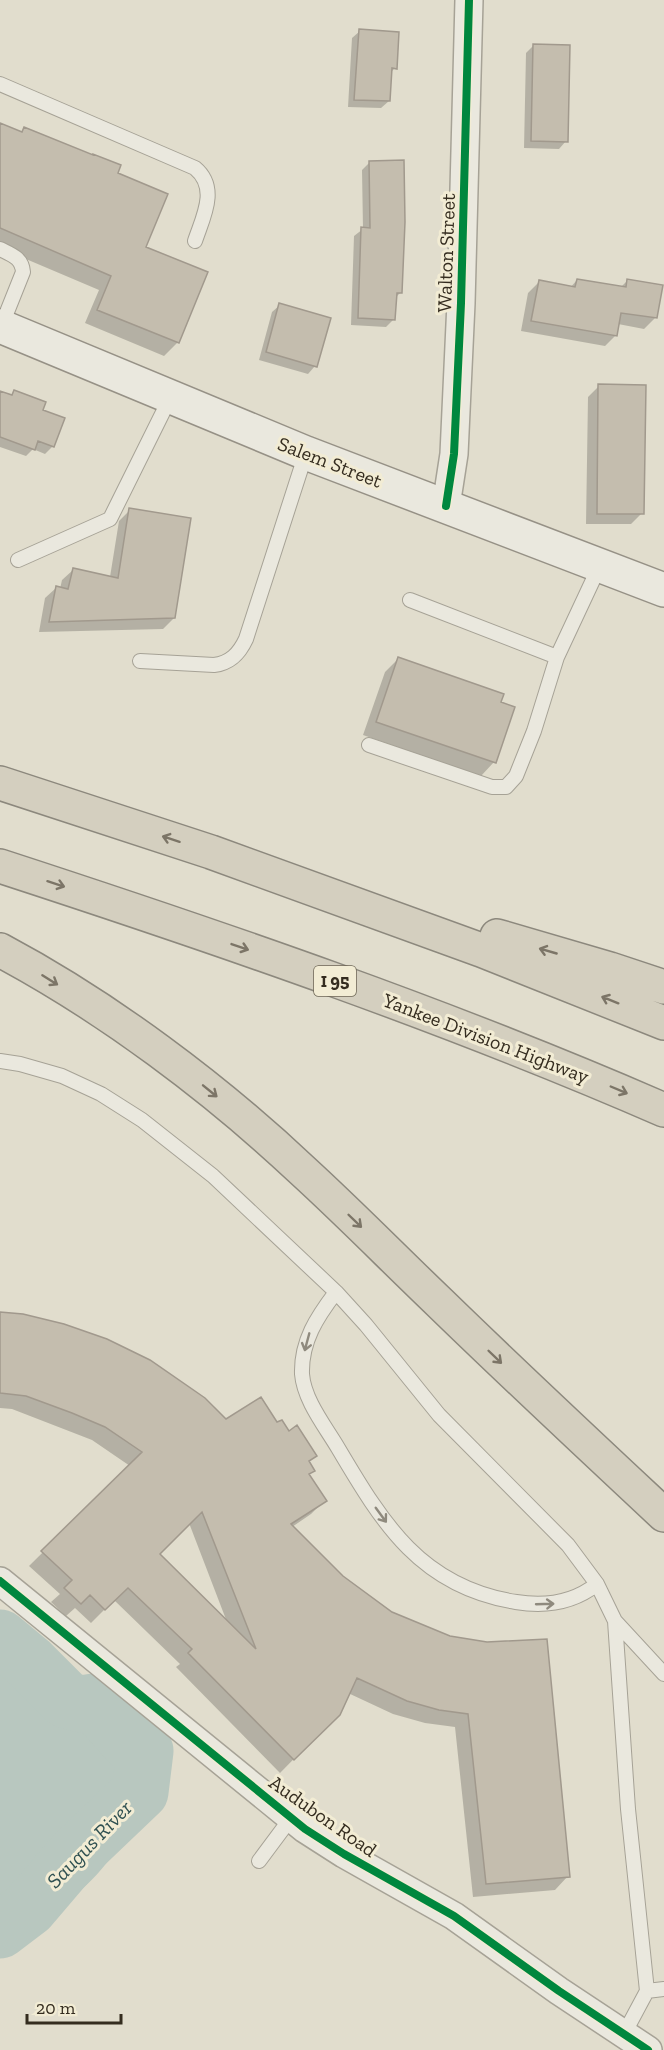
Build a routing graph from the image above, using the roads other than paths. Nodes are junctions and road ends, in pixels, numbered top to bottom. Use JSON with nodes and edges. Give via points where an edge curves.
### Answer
{"nodes":[{"id":1,"x":469,"y":0,"type":"edge"},
{"id":2,"x":0,"y":84,"type":"edge"},
{"id":3,"x":195,"y":241,"type":"dead end"},
{"id":4,"x":0,"y":249,"type":"edge"},
{"id":5,"x":1,"y":326,"type":"edge"},
{"id":6,"x":170,"y":398,"type":"junction"},
{"id":7,"x":306,"y":453,"type":"junction"},
{"id":8,"x":446,"y":506,"type":"junction"},
{"id":9,"x":18,"y":560,"type":"dead end"},
{"id":10,"x":600,"y":565,"type":"junction"},
{"id":11,"x":664,"y":590,"type":"edge"},
{"id":12,"x":410,"y":600,"type":"dead end"},
{"id":13,"x":557,"y":657,"type":"junction"},
{"id":14,"x":140,"y":660,"type":"dead end"},
{"id":15,"x":369,"y":745,"type":"dead end"},
{"id":16,"x":0,"y":783,"type":"edge"},
{"id":17,"x":211,"y":852,"type":"junction"},
{"id":18,"x":0,"y":866,"type":"edge"},
{"id":19,"x":0,"y":950,"type":"edge"},
{"id":20,"x":664,"y":987,"type":"edge"},
{"id":21,"x":664,"y":1023,"type":"edge"},
{"id":22,"x":0,"y":1061,"type":"edge"},
{"id":23,"x":664,"y":1110,"type":"edge"},
{"id":24,"x":336,"y":1292,"type":"junction"},
{"id":25,"x":664,"y":1515,"type":"edge"},
{"id":26,"x":0,"y":1581,"type":"edge"},
{"id":27,"x":597,"y":1584,"type":"junction"},
{"id":28,"x":615,"y":1621,"type":"junction"},
{"id":29,"x":664,"y":1674,"type":"edge"},
{"id":30,"x":291,"y":1818,"type":"junction"},
{"id":31,"x":259,"y":1861,"type":"dead end"},
{"id":32,"x":664,"y":1989,"type":"edge"},
{"id":33,"x":646,"y":1991,"type":"junction"},
{"id":34,"x":624,"y":2034,"type":"junction"},
{"id":35,"x":648,"y":2050,"type":"edge"}],
"edges":[{"from":1,"to":8,"type":"street","name":"Walton Street","via":[[461,303],[454,454]]},
{"from":2,"to":3,"type":"lane","via":[[200,172],[208,198]]},
{"from":4,"to":5,"type":"lane","via":[[18,258],[23,272]]},
{"from":5,"to":6,"type":"main road","name":"Salem Street"},
{"from":6,"to":7,"type":"main road","name":"Salem Street"},
{"from":6,"to":9,"type":"lane","via":[[110,519]]},
{"from":7,"to":8,"type":"main road","name":"Salem Street"},
{"from":7,"to":14,"type":"lane","via":[[240,651],[214,665]]},
{"from":8,"to":10,"type":"main road","name":"Salem Street"},
{"from":10,"to":11,"type":"main road","name":"Salem Street"},
{"from":10,"to":13,"type":"lane"},
{"from":12,"to":13,"type":"lane"},
{"from":13,"to":15,"type":"lane","via":[[516,776],[506,787],[492,787]]},
{"from":17,"to":16,"type":"highway","one_way":true},
{"from":20,"to":17,"type":"highway","one_way":true},
{"from":21,"to":17,"type":"highway","one_way":true,"via":[[481,950]]},
{"from":18,"to":23,"type":"highway","name":"Yankee Division Highway","number":"I 95","one_way":true,"via":[[415,1010]]},
{"from":19,"to":25,"type":"highway","one_way":true,"via":[[175,1063],[240,1116],[302,1170],[540,1401]]},
{"from":22,"to":24,"type":"lane","via":[[62,1076],[101,1094],[142,1120],[213,1176]]},
{"from":24,"to":27,"type":"lane","via":[[439,1416],[568,1545]]},
{"from":24,"to":27,"type":"lane","one_way":true,"via":[[309,1332],[302,1377],[314,1408],[354,1475],[399,1539],[444,1578],[497,1599],[552,1604],[574,1599]]},
{"from":26,"to":30,"type":"street","name":"Audubon Road"},
{"from":27,"to":28,"type":"lane"},
{"from":28,"to":29,"type":"lane"},
{"from":28,"to":33,"type":"lane"},
{"from":30,"to":31,"type":"lane"},
{"from":30,"to":34,"type":"street","name":"Audubon Road","via":[[344,1854],[454,1916]]},
{"from":32,"to":33,"type":"lane"},
{"from":33,"to":34,"type":"lane"},
{"from":34,"to":35,"type":"street","name":"Audubon Road"}]}
